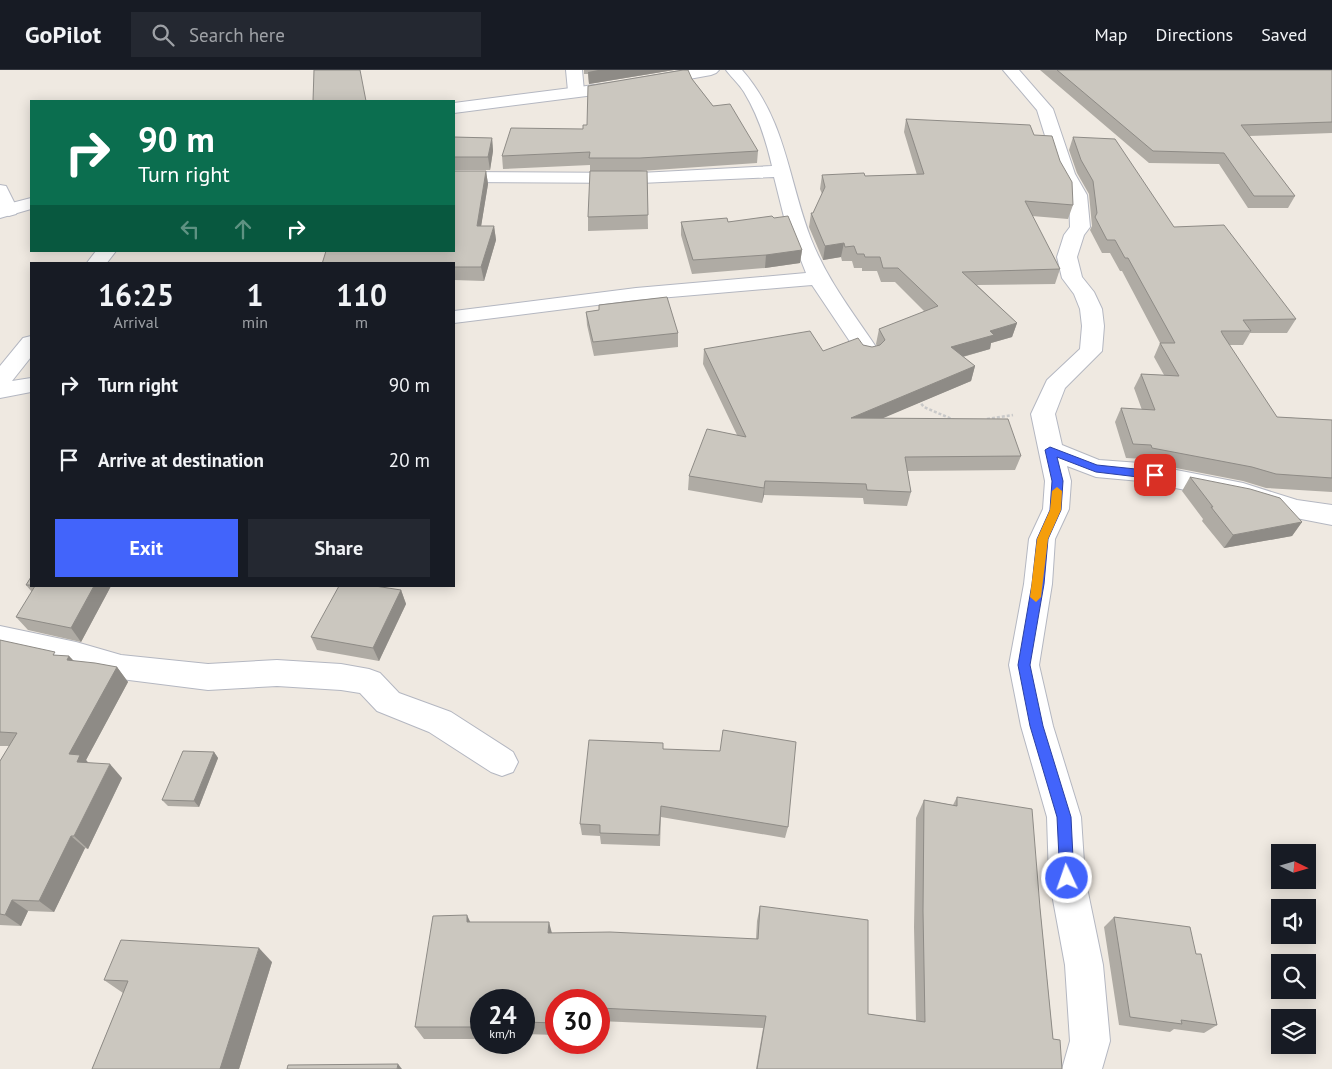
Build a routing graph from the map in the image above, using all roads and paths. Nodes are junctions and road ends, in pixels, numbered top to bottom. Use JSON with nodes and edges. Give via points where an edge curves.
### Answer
{"nodes":[{"id":1,"x":574,"y":70,"type":"edge"},
{"id":2,"x":711,"y":70,"type":"edge"},
{"id":3,"x":734,"y":70,"type":"edge"},
{"id":4,"x":1011,"y":70,"type":"edge"},
{"id":5,"x":576,"y":91,"type":"junction"},
{"id":6,"x":455,"y":108,"type":"edge"},
{"id":7,"x":782,"y":171,"type":"junction"},
{"id":8,"x":455,"y":178,"type":"edge"},
{"id":9,"x":0,"y":190,"type":"edge"},
{"id":10,"x":30,"y":203,"type":"edge"},
{"id":11,"x":4,"y":211,"type":"edge"},
{"id":12,"x":105,"y":252,"type":"edge"},
{"id":13,"x":98,"y":262,"type":"edge"},
{"id":14,"x":818,"y":278,"type":"junction"},
{"id":15,"x":455,"y":317,"type":"edge"},
{"id":16,"x":30,"y":344,"type":"edge"},
{"id":17,"x":869,"y":353,"type":"edge"},
{"id":18,"x":0,"y":381,"type":"edge"},
{"id":19,"x":30,"y":385,"type":"edge"},
{"id":20,"x":0,"y":391,"type":"edge"},
{"id":21,"x":914,"y":395,"type":"edge"},
{"id":22,"x":1043,"y":414,"type":"junction"},
{"id":23,"x":986,"y":420,"type":"edge"},
{"id":24,"x":962,"y":421,"type":"edge"},
{"id":25,"x":1050,"y":450,"type":"junction"},
{"id":26,"x":1332,"y":515,"type":"edge"},
{"id":27,"x":0,"y":638,"type":"edge"},
{"id":28,"x":502,"y":762,"type":"dead end"},
{"id":29,"x":1082,"y":1069,"type":"edge"}],
"edges":[{"from":1,"to":5,"type":"street"},
{"from":2,"to":5,"type":"street","via":[[618,87]]},
{"from":3,"to":7,"type":"street","via":[[744,79],[760,109]]},
{"from":4,"to":22,"type":"street","via":[[1045,109],[1066,174],[1078,196],[1080,226],[1067,257],[1072,278],[1084,292],[1093,326],[1091,351],[1055,385]]},
{"from":5,"to":6,"type":"street"},
{"from":7,"to":8,"type":"street","via":[[640,178]]},
{"from":7,"to":14,"type":"street","via":[[794,222]]},
{"from":9,"to":11,"type":"street"},
{"from":10,"to":11,"type":"street"},
{"from":12,"to":13,"type":"street"},
{"from":14,"to":15,"type":"street","via":[[574,300]]},
{"from":14,"to":17,"type":"street"},
{"from":16,"to":18,"type":"street"},
{"from":19,"to":20,"type":"street"},
{"from":21,"to":24,"type":"path","via":[[924,407]]},
{"from":22,"to":23,"type":"path","via":[[1004,415]]},
{"from":22,"to":25,"type":"street"},
{"from":25,"to":26,"type":"street","via":[[1096,468],[1140,472],[1243,492]]},
{"from":25,"to":29,"type":"street","via":[[1058,481],[1056,510],[1042,539],[1024,665],[1037,726],[1064,817],[1067,878],[1084,965],[1090,1041]]},
{"from":27,"to":28,"type":"street","via":[[121,667],[208,677],[277,673],[369,682],[388,702],[440,722]]}]}
